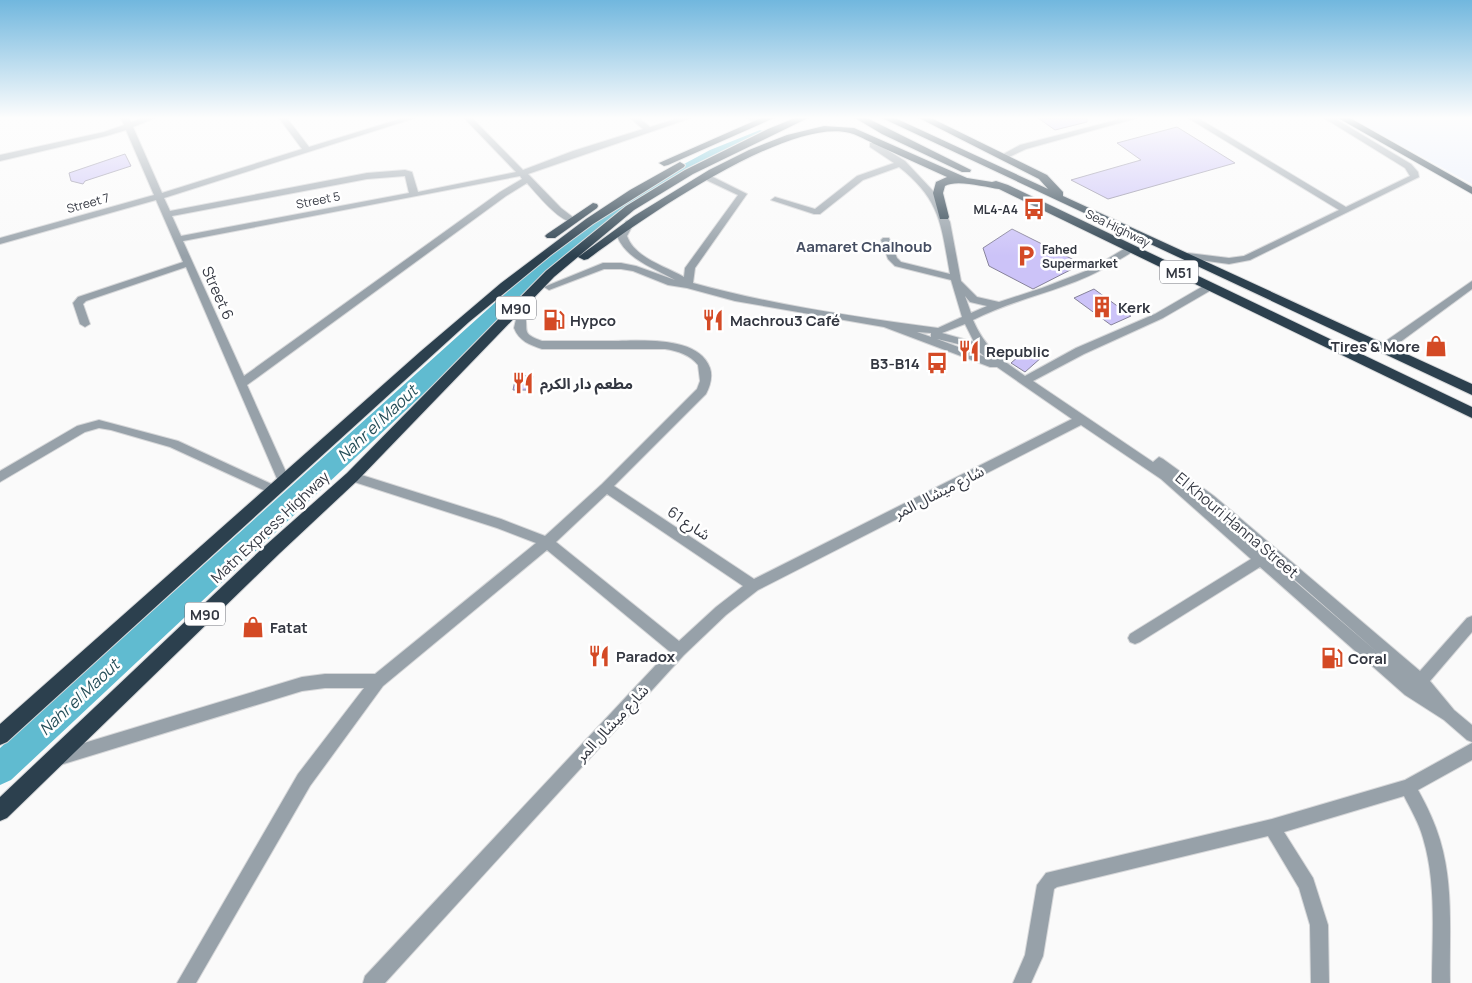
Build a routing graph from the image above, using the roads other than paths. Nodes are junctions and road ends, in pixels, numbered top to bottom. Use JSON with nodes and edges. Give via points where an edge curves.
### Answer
{"nodes":[{"id":1,"x":146,"y":164,"type":"edge"},
{"id":2,"x":263,"y":164,"type":"edge"},
{"id":3,"x":513,"y":164,"type":"edge"},
{"id":4,"x":552,"y":164,"type":"edge"},
{"id":5,"x":664,"y":164,"type":"edge"},
{"id":6,"x":682,"y":164,"type":"edge"},
{"id":7,"x":704,"y":164,"type":"edge"},
{"id":8,"x":729,"y":164,"type":"edge"},
{"id":9,"x":902,"y":164,"type":"joint"},
{"id":10,"x":915,"y":164,"type":"edge"},
{"id":11,"x":927,"y":164,"type":"edge"},
{"id":12,"x":954,"y":164,"type":"edge"},
{"id":13,"x":985,"y":164,"type":"edge"},
{"id":14,"x":1016,"y":164,"type":"edge"},
{"id":15,"x":1268,"y":164,"type":"edge"},
{"id":16,"x":1404,"y":164,"type":"edge"},
{"id":17,"x":1424,"y":164,"type":"edge"},
{"id":18,"x":525,"y":176,"type":"junction"},
{"id":19,"x":705,"y":176,"type":"junction"},
{"id":20,"x":950,"y":180,"type":"junction"},
{"id":21,"x":965,"y":181,"type":"junction"},
{"id":22,"x":1004,"y":187,"type":"junction"},
{"id":23,"x":616,"y":191,"type":"dead end"},
{"id":24,"x":1472,"y":191,"type":"edge"},
{"id":25,"x":414,"y":195,"type":"junction"},
{"id":26,"x":160,"y":196,"type":"junction"},
{"id":27,"x":601,"y":200,"type":"dead end"},
{"id":28,"x":774,"y":200,"type":"dead end"},
{"id":29,"x":1065,"y":200,"type":"junction"},
{"id":30,"x":1346,"y":211,"type":"junction"},
{"id":31,"x":168,"y":214,"type":"junction"},
{"id":32,"x":944,"y":217,"type":"junction"},
{"id":33,"x":571,"y":220,"type":"junction"},
{"id":34,"x":629,"y":223,"type":"junction"},
{"id":35,"x":178,"y":239,"type":"junction"},
{"id":36,"x":886,"y":240,"type":"dead end"},
{"id":37,"x":0,"y":241,"type":"edge"},
{"id":38,"x":1130,"y":249,"type":"junction"},
{"id":39,"x":1188,"y":256,"type":"junction"},
{"id":40,"x":189,"y":263,"type":"junction"},
{"id":41,"x":956,"y":279,"type":"junction"},
{"id":42,"x":1472,"y":284,"type":"edge"},
{"id":43,"x":688,"y":285,"type":"junction"},
{"id":44,"x":549,"y":287,"type":"junction"},
{"id":45,"x":1209,"y":287,"type":"junction"},
{"id":46,"x":488,"y":298,"type":"junction"},
{"id":47,"x":1000,"y":306,"type":"junction"},
{"id":48,"x":521,"y":317,"type":"junction"},
{"id":49,"x":966,"y":319,"type":"junction"},
{"id":50,"x":85,"y":324,"type":"dead end"},
{"id":51,"x":886,"y":324,"type":"junction"},
{"id":52,"x":1384,"y":348,"type":"junction"},
{"id":53,"x":986,"y":352,"type":"junction"},
{"id":54,"x":1001,"y":367,"type":"junction"},
{"id":55,"x":1028,"y":378,"type":"junction"},
{"id":56,"x":242,"y":383,"type":"junction"},
{"id":57,"x":1472,"y":390,"type":"edge"},
{"id":58,"x":1472,"y":414,"type":"edge"},
{"id":59,"x":411,"y":418,"type":"junction"},
{"id":60,"x":1080,"y":420,"type":"junction"},
{"id":61,"x":0,"y":477,"type":"edge"},
{"id":62,"x":352,"y":477,"type":"junction"},
{"id":63,"x":279,"y":485,"type":"junction"},
{"id":64,"x":606,"y":488,"type":"junction"},
{"id":65,"x":547,"y":542,"type":"junction"},
{"id":66,"x":1265,"y":556,"type":"junction"},
{"id":67,"x":753,"y":586,"type":"junction"},
{"id":68,"x":1472,"y":622,"type":"edge"},
{"id":69,"x":1135,"y":638,"type":"dead end"},
{"id":70,"x":679,"y":650,"type":"junction"},
{"id":71,"x":378,"y":681,"type":"junction"},
{"id":72,"x":1416,"y":686,"type":"junction"},
{"id":73,"x":0,"y":736,"type":"edge"},
{"id":74,"x":1472,"y":736,"type":"edge"},
{"id":75,"x":1472,"y":751,"type":"edge"},
{"id":76,"x":54,"y":759,"type":"junction"},
{"id":77,"x":1408,"y":787,"type":"junction"},
{"id":78,"x":0,"y":811,"type":"edge"},
{"id":79,"x":1272,"y":827,"type":"junction"},
{"id":80,"x":186,"y":983,"type":"edge"},
{"id":81,"x":372,"y":983,"type":"edge"},
{"id":82,"x":1022,"y":983,"type":"edge"},
{"id":83,"x":1320,"y":983,"type":"edge"},
{"id":84,"x":1441,"y":983,"type":"edge"}],
"edges":[{"from":1,"to":26,"type":"street","name":"Street 6"},
{"from":2,"to":26,"type":"street","name":"Street 7"},
{"from":3,"to":18,"type":"street"},
{"from":4,"to":18,"type":"street"},
{"from":5,"to":23,"type":"highway"},
{"from":6,"to":46,"type":"highway","name":"Matn Express Highway","number":"M90","via":[[592,218]]},
{"from":7,"to":59,"type":"highway","name":"Matn Express Highway","number":"M90","via":[[630,208],[550,274]]},
{"from":8,"to":19,"type":"highway"},
{"from":9,"to":28,"type":"street","via":[[860,178],[817,212]]},
{"from":9,"to":32,"type":"street","via":[[926,189]]},
{"from":10,"to":20,"type":"highway"},
{"from":11,"to":21,"type":"highway"},
{"from":12,"to":22,"type":"highway","name":"Sea Highway","number":"M51"},
{"from":13,"to":29,"type":"highway","name":"Sea Highway","number":"M51"},
{"from":14,"to":29,"type":"highway","via":[[1043,177]]},
{"from":15,"to":30,"type":"street"},
{"from":16,"to":30,"type":"street","via":[[1415,177]]},
{"from":17,"to":24,"type":"highway"},
{"from":18,"to":25,"type":"street","name":"Street 5"},
{"from":18,"to":33,"type":"street"},
{"from":18,"to":56,"type":"street"},
{"from":19,"to":34,"type":"highway"},
{"from":19,"to":43,"type":"street","via":[[743,194],[690,268]]},
{"from":20,"to":21,"type":"highway"},
{"from":20,"to":32,"type":"highway","via":[[939,186]]},
{"from":21,"to":22,"type":"highway"},
{"from":22,"to":38,"type":"highway","name":"Sea Highway","number":"M51"},
{"from":25,"to":31,"type":"street","via":[[409,174],[405,173],[368,176]]},
{"from":25,"to":35,"type":"street","name":"Street 5"},
{"from":26,"to":31,"type":"street","name":"Street 6"},
{"from":26,"to":37,"type":"street","name":"Street 7"},
{"from":27,"to":33,"type":"highway"},
{"from":29,"to":39,"type":"highway","name":"Sea Highway","number":"M51"},
{"from":30,"to":39,"type":"street","via":[[1247,258],[1229,261]]},
{"from":31,"to":35,"type":"street","name":"Street 6"},
{"from":32,"to":41,"type":"street"},
{"from":33,"to":46,"type":"highway","via":[[500,279]]},
{"from":34,"to":43,"type":"street","via":[[622,236],[628,247]]},
{"from":34,"to":44,"type":"highway"},
{"from":35,"to":40,"type":"street","name":"Street 6"},
{"from":36,"to":41,"type":"street","via":[[898,264]]},
{"from":38,"to":45,"type":"highway","name":"Sea Highway","number":"M51"},
{"from":38,"to":47,"type":"street","via":[[1094,271]]},
{"from":39,"to":52,"type":"highway","name":"Sea Highway","number":"M51"},
{"from":40,"to":50,"type":"street","via":[[79,301]]},
{"from":40,"to":56,"type":"street","name":"Street 6"},
{"from":41,"to":47,"type":"street","via":[[974,300]]},
{"from":41,"to":49,"type":"street"},
{"from":42,"to":52,"type":"street"},
{"from":43,"to":44,"type":"street","via":[[665,281],[631,268],[609,266]]},
{"from":43,"to":51,"type":"street","via":[[735,298]]},
{"from":44,"to":48,"type":"highway"},
{"from":45,"to":55,"type":"street","via":[[1159,316]]},
{"from":45,"to":58,"type":"highway","name":"Sea Highway","number":"M51"},
{"from":46,"to":63,"type":"highway","name":"Matn Express Highway","number":"M90"},
{"from":47,"to":49,"type":"street"},
{"from":48,"to":59,"type":"highway"},
{"from":48,"to":64,"type":"street","via":[[519,329],[534,343],[552,346],[665,345],[688,351],[704,364],[707,373],[702,391]]},
{"from":49,"to":51,"type":"street","via":[[938,331]]},
{"from":49,"to":53,"type":"street"},
{"from":51,"to":53,"type":"street","via":[[960,341]]},
{"from":51,"to":54,"type":"street"},
{"from":52,"to":57,"type":"highway","name":"Sea Highway","number":"M51"},
{"from":53,"to":54,"type":"street","name":"El Khouri Hanna Street"},
{"from":54,"to":55,"type":"street","name":"El Khouri Hanna Street"},
{"from":54,"to":60,"type":"street","name":"El Khouri Hanna Street"},
{"from":55,"to":66,"type":"street","name":"El Khouri Hanna Street","via":[[1114,430],[1175,472],[1210,499]]},
{"from":56,"to":63,"type":"street","name":"Street 6"},
{"from":59,"to":62,"type":"highway","name":"Matn Express Highway","number":"M90"},
{"from":60,"to":66,"type":"street","name":"El Khouri Hanna Street","via":[[1165,476]]},
{"from":60,"to":67,"type":"street","name":"شارع ميشال المر"},
{"from":61,"to":63,"type":"street","via":[[81,429],[99,424],[174,444]]},
{"from":62,"to":65,"type":"street","via":[[501,524]]},
{"from":62,"to":76,"type":"highway","name":"Matn Express Highway","number":"M90"},
{"from":63,"to":73,"type":"highway","name":"Matn Express Highway","number":"M90"},
{"from":64,"to":65,"type":"street"},
{"from":64,"to":67,"type":"street","name":"شارع 61"},
{"from":65,"to":70,"type":"street"},
{"from":65,"to":71,"type":"street"},
{"from":66,"to":69,"type":"street"},
{"from":66,"to":72,"type":"street","name":"El Khouri Hanna Street"},
{"from":67,"to":70,"type":"street","name":"شارع ميشال المر","via":[[720,611]]},
{"from":68,"to":72,"type":"street"},
{"from":70,"to":81,"type":"street","name":"شارع ميشال المر"},
{"from":71,"to":76,"type":"street","via":[[302,684]]},
{"from":71,"to":80,"type":"street","via":[[304,780]]},
{"from":72,"to":74,"type":"street","name":"El Khouri Hanna Street"},
{"from":75,"to":77,"type":"street"},
{"from":76,"to":78,"type":"highway","name":"Matn Express Highway","number":"M90"},
{"from":77,"to":79,"type":"street"},
{"from":77,"to":84,"type":"street","via":[[1432,841],[1437,868]]},
{"from":79,"to":82,"type":"street","via":[[1052,879],[1046,885],[1034,956]]},
{"from":79,"to":83,"type":"street","via":[[1307,884],[1319,925]]}]}
